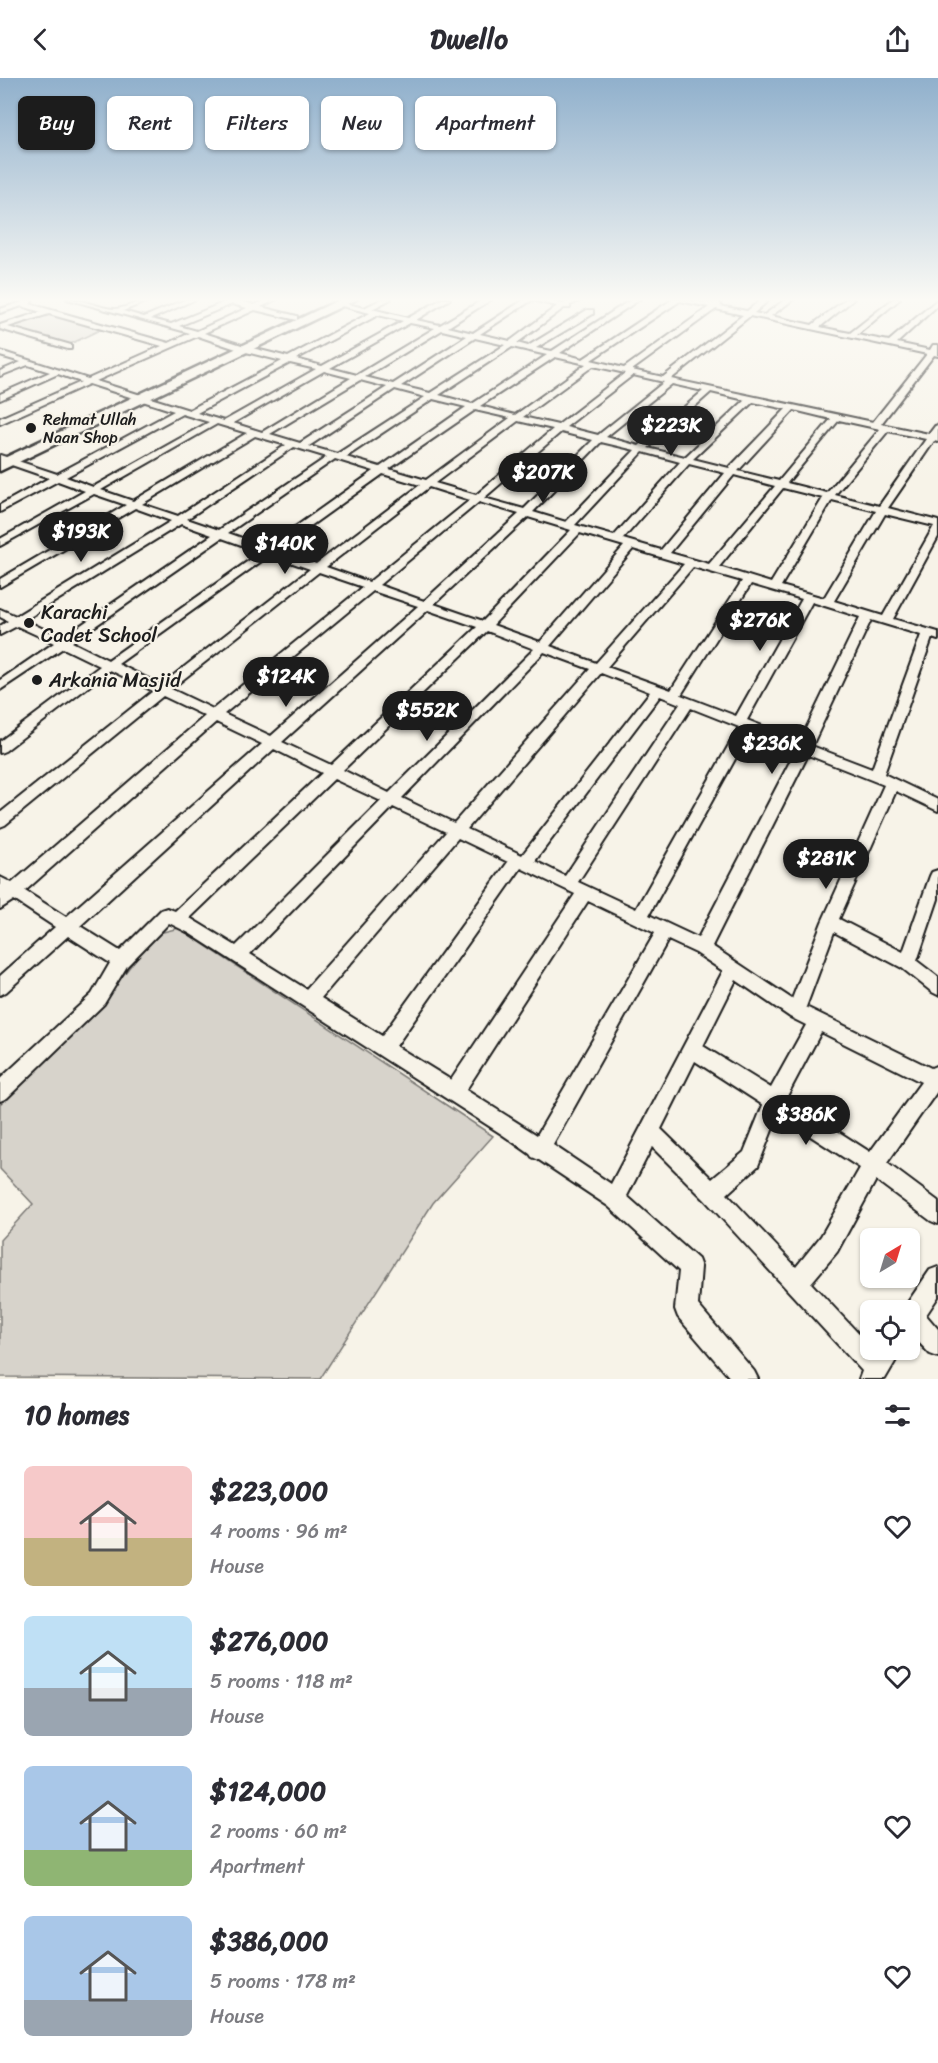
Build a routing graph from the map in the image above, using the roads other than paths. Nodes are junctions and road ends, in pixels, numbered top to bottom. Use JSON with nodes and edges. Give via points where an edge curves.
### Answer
{"nodes":[{"id":1,"x":20,"y":360,"type":"edge"},
{"id":2,"x":135,"y":360,"type":"edge"},
{"id":3,"x":213,"y":360,"type":"edge"},
{"id":4,"x":286,"y":360,"type":"edge"},
{"id":5,"x":290,"y":360,"type":"edge"},
{"id":6,"x":338,"y":360,"type":"edge"},
{"id":7,"x":388,"y":360,"type":"edge"},
{"id":8,"x":437,"y":360,"type":"edge"},
{"id":9,"x":487,"y":360,"type":"edge"},
{"id":10,"x":542,"y":360,"type":"edge"},
{"id":11,"x":580,"y":360,"type":"edge"},
{"id":12,"x":592,"y":360,"type":"edge"},
{"id":13,"x":644,"y":360,"type":"edge"},
{"id":14,"x":693,"y":360,"type":"edge"},
{"id":15,"x":930,"y":360,"type":"edge"},
{"id":16,"x":28,"y":362,"type":"junction"},
{"id":17,"x":589,"y":362,"type":"junction"},
{"id":18,"x":323,"y":368,"type":"junction"},
{"id":19,"x":57,"y":372,"type":"junction"},
{"id":20,"x":628,"y":372,"type":"junction"},
{"id":21,"x":0,"y":374,"type":"edge"},
{"id":22,"x":359,"y":377,"type":"junction"},
{"id":23,"x":87,"y":381,"type":"junction"},
{"id":24,"x":668,"y":381,"type":"junction"},
{"id":25,"x":398,"y":386,"type":"junction"},
{"id":26,"x":709,"y":390,"type":"junction"},
{"id":27,"x":432,"y":395,"type":"junction"},
{"id":28,"x":0,"y":396,"type":"edge"},
{"id":29,"x":135,"y":397,"type":"junction"},
{"id":30,"x":751,"y":399,"type":"junction"},
{"id":31,"x":474,"y":406,"type":"junction"},
{"id":32,"x":792,"y":407,"type":"junction"},
{"id":33,"x":185,"y":412,"type":"junction"},
{"id":34,"x":516,"y":417,"type":"junction"},
{"id":35,"x":837,"y":417,"type":"junction"},
{"id":36,"x":0,"y":421,"type":"edge"},
{"id":37,"x":220,"y":422,"type":"junction"},
{"id":38,"x":881,"y":426,"type":"junction"},
{"id":39,"x":560,"y":428,"type":"junction"},
{"id":40,"x":938,"y":428,"type":"edge"},
{"id":41,"x":259,"y":434,"type":"junction"},
{"id":42,"x":600,"y":438,"type":"junction"},
{"id":43,"x":934,"y":438,"type":"edge"},
{"id":44,"x":298,"y":445,"type":"junction"},
{"id":45,"x":642,"y":448,"type":"junction"},
{"id":46,"x":336,"y":456,"type":"junction"},
{"id":47,"x":3,"y":460,"type":"edge"},
{"id":48,"x":687,"y":460,"type":"junction"},
{"id":49,"x":382,"y":470,"type":"junction"},
{"id":50,"x":732,"y":471,"type":"junction"},
{"id":51,"x":56,"y":477,"type":"junction"},
{"id":52,"x":781,"y":483,"type":"junction"},
{"id":53,"x":428,"y":485,"type":"junction"},
{"id":54,"x":91,"y":490,"type":"junction"},
{"id":55,"x":830,"y":495,"type":"junction"},
{"id":56,"x":477,"y":500,"type":"junction"},
{"id":57,"x":131,"y":504,"type":"junction"},
{"id":58,"x":883,"y":508,"type":"junction"},
{"id":59,"x":0,"y":509,"type":"edge"},
{"id":60,"x":526,"y":513,"type":"junction"},
{"id":61,"x":178,"y":521,"type":"junction"},
{"id":62,"x":936,"y":522,"type":"edge"},
{"id":63,"x":573,"y":527,"type":"junction"},
{"id":64,"x":221,"y":536,"type":"junction"},
{"id":65,"x":616,"y":540,"type":"junction"},
{"id":66,"x":0,"y":543,"type":"edge"},
{"id":67,"x":632,"y":544,"type":"junction"},
{"id":68,"x":270,"y":552,"type":"junction"},
{"id":69,"x":663,"y":554,"type":"junction"},
{"id":70,"x":691,"y":562,"type":"junction"},
{"id":71,"x":712,"y":568,"type":"junction"},
{"id":72,"x":318,"y":569,"type":"junction"},
{"id":73,"x":749,"y":579,"type":"junction"},
{"id":74,"x":0,"y":584,"type":"edge"},
{"id":75,"x":372,"y":587,"type":"junction"},
{"id":76,"x":774,"y":587,"type":"junction"},
{"id":77,"x":809,"y":597,"type":"junction"},
{"id":78,"x":827,"y":603,"type":"junction"},
{"id":79,"x":426,"y":605,"type":"junction"},
{"id":80,"x":0,"y":613,"type":"edge"},
{"id":81,"x":867,"y":615,"type":"junction"},
{"id":82,"x":16,"y":621,"type":"junction"},
{"id":83,"x":886,"y":621,"type":"junction"},
{"id":84,"x":484,"y":626,"type":"junction"},
{"id":85,"x":0,"y":631,"type":"edge"},
{"id":86,"x":933,"y":635,"type":"edge"},
{"id":87,"x":64,"y":643,"type":"junction"},
{"id":88,"x":542,"y":647,"type":"junction"},
{"id":89,"x":109,"y":665,"type":"junction"},
{"id":90,"x":600,"y":669,"type":"junction"},
{"id":91,"x":0,"y":686,"type":"edge"},
{"id":92,"x":161,"y":690,"type":"junction"},
{"id":93,"x":658,"y":690,"type":"junction"},
{"id":94,"x":682,"y":699,"type":"junction"},
{"id":95,"x":215,"y":715,"type":"junction"},
{"id":96,"x":743,"y":724,"type":"junction"},
{"id":97,"x":271,"y":742,"type":"junction"},
{"id":98,"x":0,"y":748,"type":"edge"},
{"id":99,"x":804,"y":748,"type":"junction"},
{"id":100,"x":332,"y":771,"type":"junction"},
{"id":101,"x":884,"y":780,"type":"junction"},
{"id":102,"x":393,"y":800,"type":"junction"},
{"id":103,"x":938,"y":806,"type":"edge"},
{"id":104,"x":0,"y":821,"type":"edge"},
{"id":105,"x":456,"y":831,"type":"junction"},
{"id":106,"x":521,"y":862,"type":"junction"},
{"id":107,"x":938,"y":876,"type":"edge"},
{"id":108,"x":568,"y":884,"type":"junction"},
{"id":109,"x":7,"y":887,"type":"edge"},
{"id":110,"x":585,"y":892,"type":"junction"},
{"id":111,"x":0,"y":903,"type":"edge"},
{"id":112,"x":639,"y":918,"type":"junction"},
{"id":113,"x":177,"y":920,"type":"junction"},
{"id":114,"x":830,"y":922,"type":"junction"},
{"id":115,"x":68,"y":927,"type":"junction"},
{"id":116,"x":665,"y":930,"type":"junction"},
{"id":117,"x":702,"y":948,"type":"junction"},
{"id":118,"x":238,"y":955,"type":"junction"},
{"id":119,"x":121,"y":961,"type":"junction"},
{"id":120,"x":908,"y":963,"type":"junction"},
{"id":121,"x":733,"y":969,"type":"junction"},
{"id":122,"x":0,"y":987,"type":"edge"},
{"id":123,"x":938,"y":987,"type":"edge"},
{"id":124,"x":308,"y":1000,"type":"junction"},
{"id":125,"x":796,"y":1011,"type":"junction"},
{"id":126,"x":817,"y":1022,"type":"junction"},
{"id":127,"x":384,"y":1048,"type":"junction"},
{"id":128,"x":694,"y":1050,"type":"junction"},
{"id":129,"x":937,"y":1078,"type":"edge"},
{"id":130,"x":0,"y":1092,"type":"edge"},
{"id":131,"x":454,"y":1092,"type":"junction"},
{"id":132,"x":773,"y":1103,"type":"junction"},
{"id":133,"x":651,"y":1132,"type":"junction"},
{"id":134,"x":539,"y":1150,"type":"junction"},
{"id":135,"x":873,"y":1165,"type":"junction"},
{"id":136,"x":712,"y":1193,"type":"junction"},
{"id":137,"x":615,"y":1199,"type":"junction"},
{"id":138,"x":938,"y":1214,"type":"edge"},
{"id":139,"x":938,"y":1278,"type":"edge"},
{"id":140,"x":796,"y":1283,"type":"junction"},
{"id":141,"x":920,"y":1305,"type":"edge"},
{"id":142,"x":920,"y":1328,"type":"edge"},
{"id":143,"x":938,"y":1346,"type":"edge"},
{"id":144,"x":884,"y":1360,"type":"edge"},
{"id":145,"x":874,"y":1375,"type":"edge"},
{"id":146,"x":746,"y":1379,"type":"edge"}],
"edges":[{"from":1,"to":16,"type":"street"},
{"from":2,"to":23,"type":"street"},
{"from":3,"to":29,"type":"main road"},
{"from":4,"to":33,"type":"street"},
{"from":5,"to":18,"type":"street"},
{"from":6,"to":18,"type":"street"},
{"from":7,"to":22,"type":"street"},
{"from":8,"to":25,"type":"street"},
{"from":9,"to":27,"type":"street"},
{"from":10,"to":31,"type":"street"},
{"from":11,"to":17,"type":"street"},
{"from":12,"to":17,"type":"street"},
{"from":13,"to":20,"type":"street"},
{"from":14,"to":24,"type":"street"},
{"from":15,"to":38,"type":"street"},
{"from":16,"to":19,"type":"street"},
{"from":16,"to":21,"type":"street"},
{"from":17,"to":20,"type":"street"},
{"from":17,"to":34,"type":"street"},
{"from":18,"to":22,"type":"street"},
{"from":18,"to":37,"type":"street"},
{"from":19,"to":23,"type":"street"},
{"from":19,"to":28,"type":"street"},
{"from":20,"to":24,"type":"street"},
{"from":20,"to":39,"type":"street"},
{"from":22,"to":25,"type":"street"},
{"from":22,"to":41,"type":"street"},
{"from":23,"to":29,"type":"street"},
{"from":23,"to":36,"type":"street"},
{"from":24,"to":26,"type":"street"},
{"from":24,"to":42,"type":"street"},
{"from":25,"to":27,"type":"street"},
{"from":25,"to":44,"type":"street"},
{"from":26,"to":30,"type":"street"},
{"from":26,"to":45,"type":"street"},
{"from":27,"to":31,"type":"street"},
{"from":27,"to":46,"type":"street"},
{"from":29,"to":33,"type":"street"},
{"from":29,"to":47,"type":"main road"},
{"from":30,"to":32,"type":"street"},
{"from":30,"to":48,"type":"street"},
{"from":31,"to":34,"type":"street"},
{"from":31,"to":49,"type":"street"},
{"from":32,"to":35,"type":"street"},
{"from":32,"to":50,"type":"street"},
{"from":33,"to":37,"type":"street"},
{"from":33,"to":51,"type":"street"},
{"from":34,"to":39,"type":"street"},
{"from":34,"to":53,"type":"street"},
{"from":35,"to":38,"type":"street"},
{"from":35,"to":52,"type":"street"},
{"from":37,"to":41,"type":"street"},
{"from":37,"to":54,"type":"street"},
{"from":38,"to":43,"type":"street"},
{"from":38,"to":55,"type":"street"},
{"from":39,"to":42,"type":"street"},
{"from":39,"to":56,"type":"street"},
{"from":40,"to":43,"type":"street"},
{"from":41,"to":44,"type":"street"},
{"from":41,"to":57,"type":"street"},
{"from":42,"to":45,"type":"street"},
{"from":42,"to":60,"type":"street"},
{"from":43,"to":58,"type":"street"},
{"from":44,"to":46,"type":"street"},
{"from":44,"to":61,"type":"street"},
{"from":45,"to":48,"type":"street"},
{"from":45,"to":63,"type":"street"},
{"from":46,"to":49,"type":"street"},
{"from":46,"to":64,"type":"street"},
{"from":47,"to":51,"type":"street"},
{"from":48,"to":50,"type":"street"},
{"from":48,"to":65,"type":"street"},
{"from":49,"to":53,"type":"street"},
{"from":49,"to":68,"type":"street"},
{"from":50,"to":52,"type":"street"},
{"from":50,"to":69,"type":"street"},
{"from":51,"to":54,"type":"street"},
{"from":51,"to":59,"type":"street"},
{"from":52,"to":55,"type":"street"},
{"from":52,"to":71,"type":"street"},
{"from":53,"to":56,"type":"street"},
{"from":53,"to":72,"type":"street"},
{"from":54,"to":57,"type":"street"},
{"from":54,"to":66,"type":"street"},
{"from":55,"to":58,"type":"street"},
{"from":55,"to":76,"type":"street"},
{"from":56,"to":60,"type":"street"},
{"from":56,"to":75,"type":"street"},
{"from":57,"to":61,"type":"street"},
{"from":57,"to":74,"type":"street"},
{"from":58,"to":62,"type":"street"},
{"from":58,"to":78,"type":"street"},
{"from":60,"to":63,"type":"street"},
{"from":60,"to":79,"type":"street"},
{"from":61,"to":64,"type":"street"},
{"from":61,"to":82,"type":"street"},
{"from":62,"to":83,"type":"street"},
{"from":63,"to":65,"type":"street"},
{"from":63,"to":84,"type":"street"},
{"from":64,"to":68,"type":"street"},
{"from":64,"to":87,"type":"street"},
{"from":65,"to":67,"type":"street"},
{"from":67,"to":69,"type":"street"},
{"from":67,"to":88,"type":"street"},
{"from":68,"to":72,"type":"street"},
{"from":68,"to":89,"type":"street"},
{"from":69,"to":70,"type":"street"},
{"from":70,"to":71,"type":"street"},
{"from":70,"to":90,"type":"street"},
{"from":71,"to":73,"type":"street"},
{"from":72,"to":75,"type":"street"},
{"from":72,"to":92,"type":"street"},
{"from":73,"to":76,"type":"street"},
{"from":73,"to":94,"type":"street"},
{"from":75,"to":79,"type":"street"},
{"from":75,"to":95,"type":"street"},
{"from":76,"to":77,"type":"street"},
{"from":77,"to":78,"type":"street"},
{"from":77,"to":96,"type":"street"},
{"from":78,"to":81,"type":"street"},
{"from":79,"to":84,"type":"street"},
{"from":79,"to":97,"type":"street"},
{"from":80,"to":82,"type":"street"},
{"from":81,"to":83,"type":"street"},
{"from":81,"to":99,"type":"street"},
{"from":82,"to":85,"type":"street"},
{"from":82,"to":87,"type":"street"},
{"from":83,"to":86,"type":"street"},
{"from":84,"to":88,"type":"street"},
{"from":84,"to":100,"type":"street"},
{"from":86,"to":101,"type":"street"},
{"from":87,"to":89,"type":"street"},
{"from":87,"to":91,"type":"street"},
{"from":88,"to":90,"type":"street"},
{"from":88,"to":102,"type":"street"},
{"from":89,"to":92,"type":"street"},
{"from":89,"to":98,"type":"street"},
{"from":90,"to":93,"type":"street"},
{"from":90,"to":105,"type":"street"},
{"from":92,"to":95,"type":"street"},
{"from":92,"to":104,"type":"street"},
{"from":93,"to":94,"type":"street"},
{"from":93,"to":106,"type":"street"},
{"from":94,"to":96,"type":"street"},
{"from":94,"to":108,"type":"street"},
{"from":95,"to":97,"type":"street"},
{"from":95,"to":109,"type":"street"},
{"from":96,"to":99,"type":"street"},
{"from":96,"to":112,"type":"street"},
{"from":97,"to":100,"type":"street"},
{"from":97,"to":115,"type":"street"},
{"from":99,"to":101,"type":"street"},
{"from":99,"to":117,"type":"street"},
{"from":100,"to":102,"type":"street"},
{"from":100,"to":113,"type":"street"},
{"from":101,"to":103,"type":"street"},
{"from":101,"to":114,"type":"street"},
{"from":102,"to":105,"type":"street"},
{"from":102,"to":118,"type":"street"},
{"from":105,"to":106,"type":"street"},
{"from":105,"to":124,"type":"street"},
{"from":106,"to":108,"type":"street"},
{"from":106,"to":127,"type":"street"},
{"from":107,"to":120,"type":"street"},
{"from":108,"to":110,"type":"street"},
{"from":109,"to":111,"type":"street"},
{"from":109,"to":115,"type":"street"},
{"from":110,"to":112,"type":"street"},
{"from":110,"to":131,"type":"street"},
{"from":112,"to":116,"type":"street"},
{"from":113,"to":118,"type":"street"},
{"from":113,"to":119,"type":"street","via":[[167,915]]},
{"from":114,"to":120,"type":"street"},
{"from":114,"to":125,"type":"street"},
{"from":115,"to":119,"type":"street"},
{"from":115,"to":122,"type":"street"},
{"from":116,"to":117,"type":"street"},
{"from":116,"to":134,"type":"street"},
{"from":117,"to":121,"type":"street"},
{"from":118,"to":124,"type":"street"},
{"from":119,"to":130,"type":"street","via":[[98,999]]},
{"from":120,"to":123,"type":"street"},
{"from":121,"to":125,"type":"street"},
{"from":121,"to":128,"type":"street"},
{"from":124,"to":127,"type":"street"},
{"from":125,"to":126,"type":"street"},
{"from":126,"to":129,"type":"street"},
{"from":126,"to":132,"type":"street"},
{"from":127,"to":131,"type":"street"},
{"from":128,"to":132,"type":"street"},
{"from":128,"to":133,"type":"street"},
{"from":129,"to":135,"type":"street"},
{"from":131,"to":134,"type":"street"},
{"from":132,"to":135,"type":"street"},
{"from":132,"to":136,"type":"street","via":[[751,1159]]},
{"from":133,"to":136,"type":"street"},
{"from":133,"to":137,"type":"street"},
{"from":134,"to":137,"type":"street"},
{"from":135,"to":138,"type":"street"},
{"from":135,"to":140,"type":"street","via":[[829,1244]]},
{"from":136,"to":140,"type":"street"},
{"from":137,"to":146,"type":"street","via":[[690,1266],[686,1310]]},
{"from":139,"to":141,"type":"street"},
{"from":140,"to":145,"type":"street"},
{"from":142,"to":143,"type":"street"},
{"from":144,"to":145,"type":"street"}]}
